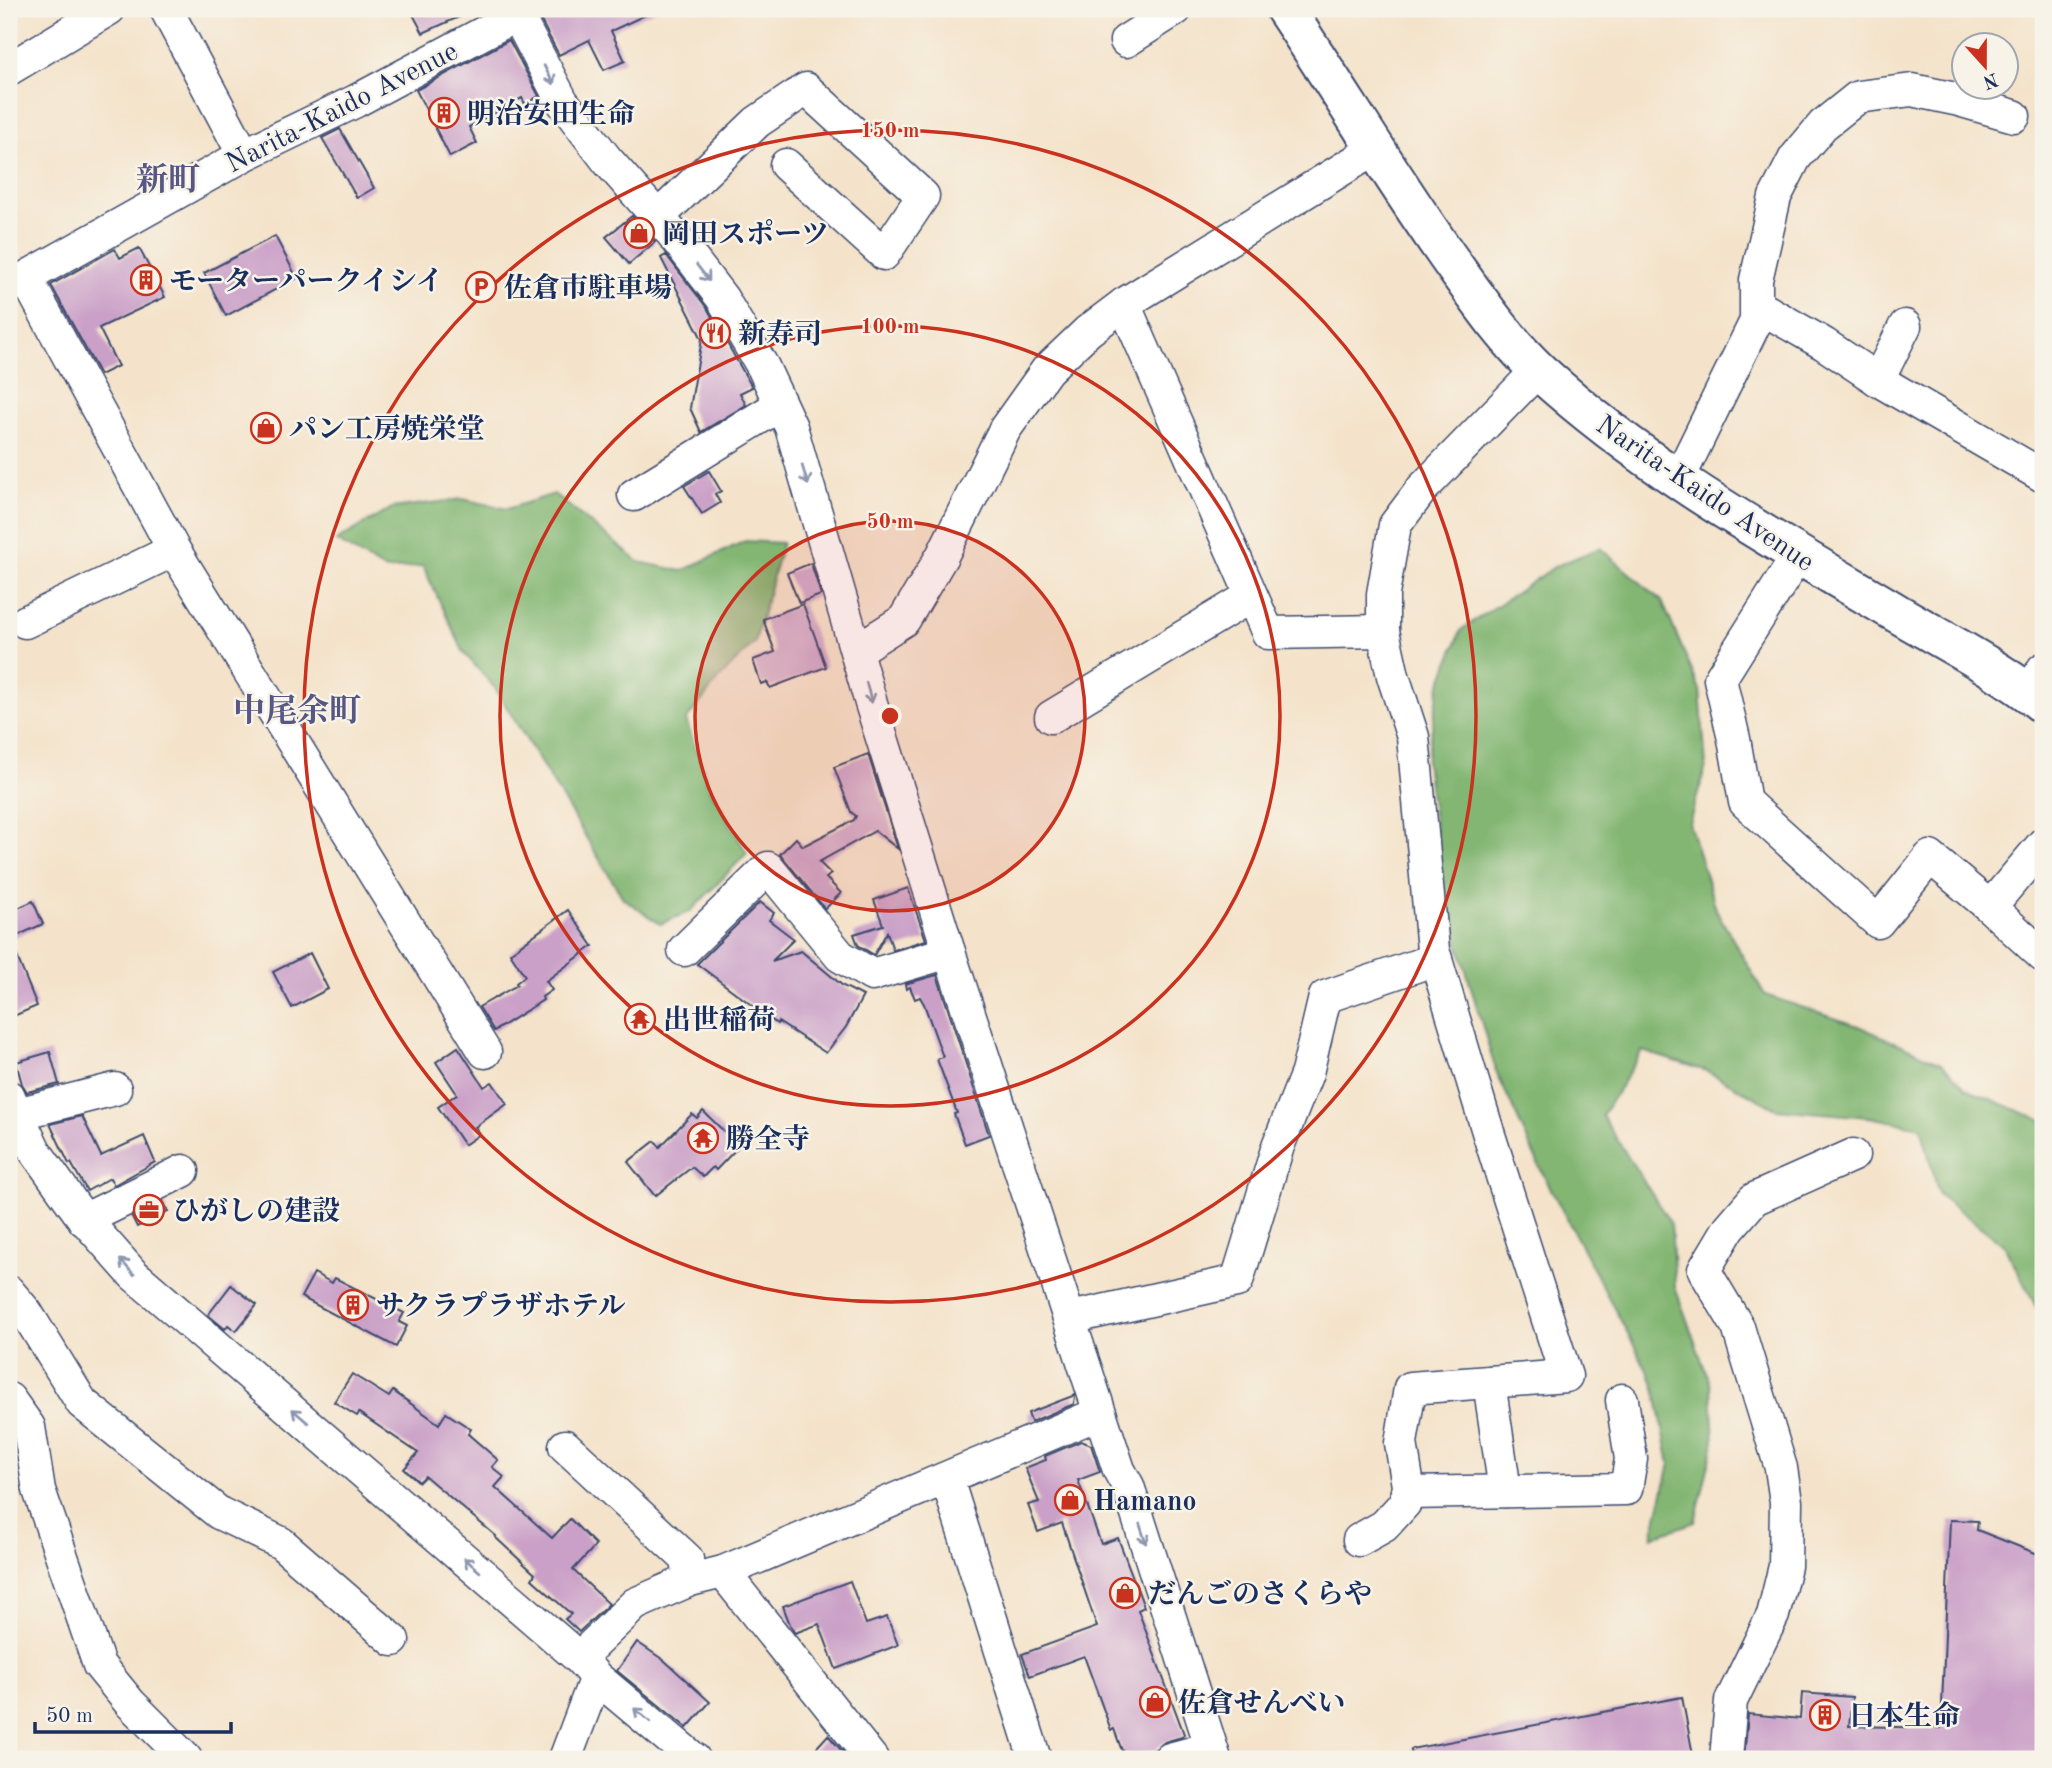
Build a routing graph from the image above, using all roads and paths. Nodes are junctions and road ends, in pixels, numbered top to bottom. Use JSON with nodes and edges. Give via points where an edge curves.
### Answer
{"nodes":[{"id":1,"x":109,"y":9,"type":"edge"},
{"id":2,"x":166,"y":9,"type":"edge"},
{"id":3,"x":1176,"y":9,"type":"edge"},
{"id":4,"x":1285,"y":9,"type":"edge"},
{"id":5,"x":522,"y":12,"type":"edge"},
{"id":6,"x":1126,"y":41,"type":"dead end"},
{"id":7,"x":11,"y":64,"type":"edge"},
{"id":8,"x":2014,"y":116,"type":"dead end"},
{"id":9,"x":1375,"y":149,"type":"junction"},
{"id":10,"x":244,"y":155,"type":"junction"},
{"id":11,"x":786,"y":165,"type":"dead end"},
{"id":12,"x":658,"y":217,"type":"junction"},
{"id":13,"x":17,"y":283,"type":"edge"},
{"id":14,"x":1124,"y":304,"type":"junction"},
{"id":15,"x":1758,"y":306,"type":"junction"},
{"id":16,"x":1905,"y":326,"type":"dead end"},
{"id":17,"x":1538,"y":370,"type":"junction"},
{"id":18,"x":1878,"y":380,"type":"junction"},
{"id":19,"x":780,"y":405,"type":"junction"},
{"id":20,"x":2043,"y":476,"type":"edge"},
{"id":21,"x":1678,"y":480,"type":"junction"},
{"id":22,"x":634,"y":495,"type":"dead end"},
{"id":23,"x":174,"y":550,"type":"junction"},
{"id":24,"x":1798,"y":555,"type":"junction"},
{"id":25,"x":1251,"y":596,"type":"junction"},
{"id":26,"x":25,"y":622,"type":"dead end"},
{"id":27,"x":1382,"y":631,"type":"junction"},
{"id":28,"x":857,"y":650,"type":"junction"},
{"id":29,"x":2039,"y":688,"type":"edge"},
{"id":30,"x":1051,"y":717,"type":"dead end"},
{"id":31,"x":2043,"y":844,"type":"edge"},
{"id":32,"x":1990,"y":907,"type":"junction"},
{"id":33,"x":684,"y":950,"type":"dead end"},
{"id":34,"x":949,"y":952,"type":"junction"},
{"id":35,"x":2043,"y":956,"type":"edge"},
{"id":36,"x":1436,"y":959,"type":"junction"},
{"id":37,"x":485,"y":1052,"type":"dead end"},
{"id":38,"x":115,"y":1089,"type":"dead end"},
{"id":39,"x":13,"y":1105,"type":"edge"},
{"id":40,"x":1853,"y":1155,"type":"dead end"},
{"id":41,"x":183,"y":1171,"type":"dead end"},
{"id":42,"x":84,"y":1220,"type":"junction"},
{"id":43,"x":9,"y":1292,"type":"edge"},
{"id":44,"x":1070,"y":1318,"type":"junction"},
{"id":45,"x":1489,"y":1382,"type":"junction"},
{"id":46,"x":9,"y":1399,"type":"edge"},
{"id":47,"x":1622,"y":1399,"type":"dead end"},
{"id":48,"x":1100,"y":1413,"type":"junction"},
{"id":49,"x":565,"y":1446,"type":"dead end"},
{"id":50,"x":947,"y":1479,"type":"junction"},
{"id":51,"x":1505,"y":1491,"type":"junction"},
{"id":52,"x":1407,"y":1493,"type":"junction"},
{"id":53,"x":1359,"y":1540,"type":"dead end"},
{"id":54,"x":723,"y":1572,"type":"junction"},
{"id":55,"x":690,"y":1580,"type":"junction"},
{"id":56,"x":393,"y":1640,"type":"dead end"},
{"id":57,"x":588,"y":1667,"type":"junction"},
{"id":58,"x":1213,"y":1754,"type":"edge"},
{"id":59,"x":186,"y":1759,"type":"edge"},
{"id":60,"x":565,"y":1759,"type":"edge"},
{"id":61,"x":694,"y":1759,"type":"edge"},
{"id":62,"x":872,"y":1759,"type":"edge"},
{"id":63,"x":1035,"y":1759,"type":"edge"},
{"id":64,"x":1170,"y":1759,"type":"edge"},
{"id":65,"x":1726,"y":1759,"type":"edge"}],
"edges":[{"from":1,"to":7,"type":"street"},
{"from":2,"to":10,"type":"street"},
{"from":3,"to":6,"type":"street"},
{"from":4,"to":9,"type":"highway","name":"Narita-Kaido Avenue"},
{"from":5,"to":10,"type":"street","name":"Narita-Kaido Avenue"},
{"from":5,"to":12,"type":"street","one_way":true,"via":[[562,101]]},
{"from":8,"to":15,"type":"street","via":[[1913,90],[1858,97],[1823,125],[1795,158],[1774,197],[1756,280]]},
{"from":9,"to":14,"type":"street"},
{"from":9,"to":17,"type":"highway","name":"Narita-Kaido Avenue","via":[[1492,319]]},
{"from":10,"to":13,"type":"street","name":"Narita-Kaido Avenue"},
{"from":11,"to":12,"type":"street","via":[[884,254],[923,196],[806,89],[757,122]]},
{"from":12,"to":19,"type":"street","one_way":true,"via":[[722,298]]},
{"from":13,"to":23,"type":"street"},
{"from":14,"to":25,"type":"street"},
{"from":14,"to":28,"type":"street","via":[[1046,370],[1004,429],[942,556],[904,620]]},
{"from":15,"to":18,"type":"street"},
{"from":15,"to":21,"type":"street","via":[[1756,321]]},
{"from":16,"to":18,"type":"street"},
{"from":17,"to":21,"type":"highway","name":"Narita-Kaido Avenue"},
{"from":17,"to":27,"type":"street","via":[[1422,489],[1395,525],[1383,594]]},
{"from":18,"to":20,"type":"street"},
{"from":19,"to":22,"type":"street"},
{"from":19,"to":28,"type":"street","one_way":true,"via":[[791,427]]},
{"from":21,"to":24,"type":"highway","name":"Narita-Kaido Avenue"},
{"from":23,"to":26,"type":"street"},
{"from":23,"to":37,"type":"street"},
{"from":24,"to":29,"type":"highway","name":"Narita-Kaido Avenue"},
{"from":24,"to":32,"type":"street","via":[[1720,679],[1745,802],[1878,922],[1930,857]]},
{"from":25,"to":27,"type":"street","via":[[1268,633]]},
{"from":25,"to":30,"type":"street"},
{"from":27,"to":36,"type":"street","via":[[1413,737]]},
{"from":28,"to":34,"type":"street","one_way":true},
{"from":31,"to":32,"type":"street"},
{"from":32,"to":35,"type":"street"},
{"from":33,"to":34,"type":"street","via":[[768,867],[840,956],[872,975]]},
{"from":34,"to":44,"type":"street"},
{"from":36,"to":44,"type":"street","via":[[1325,997],[1307,1073],[1237,1281]]},
{"from":36,"to":45,"type":"street","via":[[1566,1376]]},
{"from":38,"to":39,"type":"street"},
{"from":39,"to":42,"type":"street","via":[[35,1151]]},
{"from":40,"to":65,"type":"street","via":[[1754,1199],[1729,1228],[1704,1270],[1738,1327],[1781,1468],[1786,1502],[1785,1566],[1773,1615],[1731,1701]]},
{"from":41,"to":42,"type":"street"},
{"from":57,"to":42,"type":"street","one_way":true,"via":[[133,1274]]},
{"from":43,"to":56,"type":"street","via":[[82,1403],[219,1513],[281,1543]]},
{"from":44,"to":48,"type":"street"},
{"from":45,"to":51,"type":"street"},
{"from":45,"to":52,"type":"street","via":[[1410,1388],[1401,1443]]},
{"from":46,"to":59,"type":"street","via":[[29,1427],[39,1490],[99,1665]]},
{"from":47,"to":51,"type":"street","via":[[1631,1459],[1626,1489]]},
{"from":48,"to":50,"type":"street"},
{"from":48,"to":58,"type":"street","one_way":true,"via":[[1128,1486]]},
{"from":49,"to":55,"type":"street","via":[[687,1559]]},
{"from":50,"to":54,"type":"street"},
{"from":50,"to":63,"type":"street"},
{"from":51,"to":52,"type":"street"},
{"from":52,"to":53,"type":"street","via":[[1405,1503],[1384,1526]]},
{"from":54,"to":55,"type":"street"},
{"from":54,"to":62,"type":"street"},
{"from":55,"to":57,"type":"street","via":[[635,1604]]},
{"from":57,"to":60,"type":"street"},
{"from":61,"to":57,"type":"street","one_way":true},
{"from":58,"to":64,"type":"street"}]}
